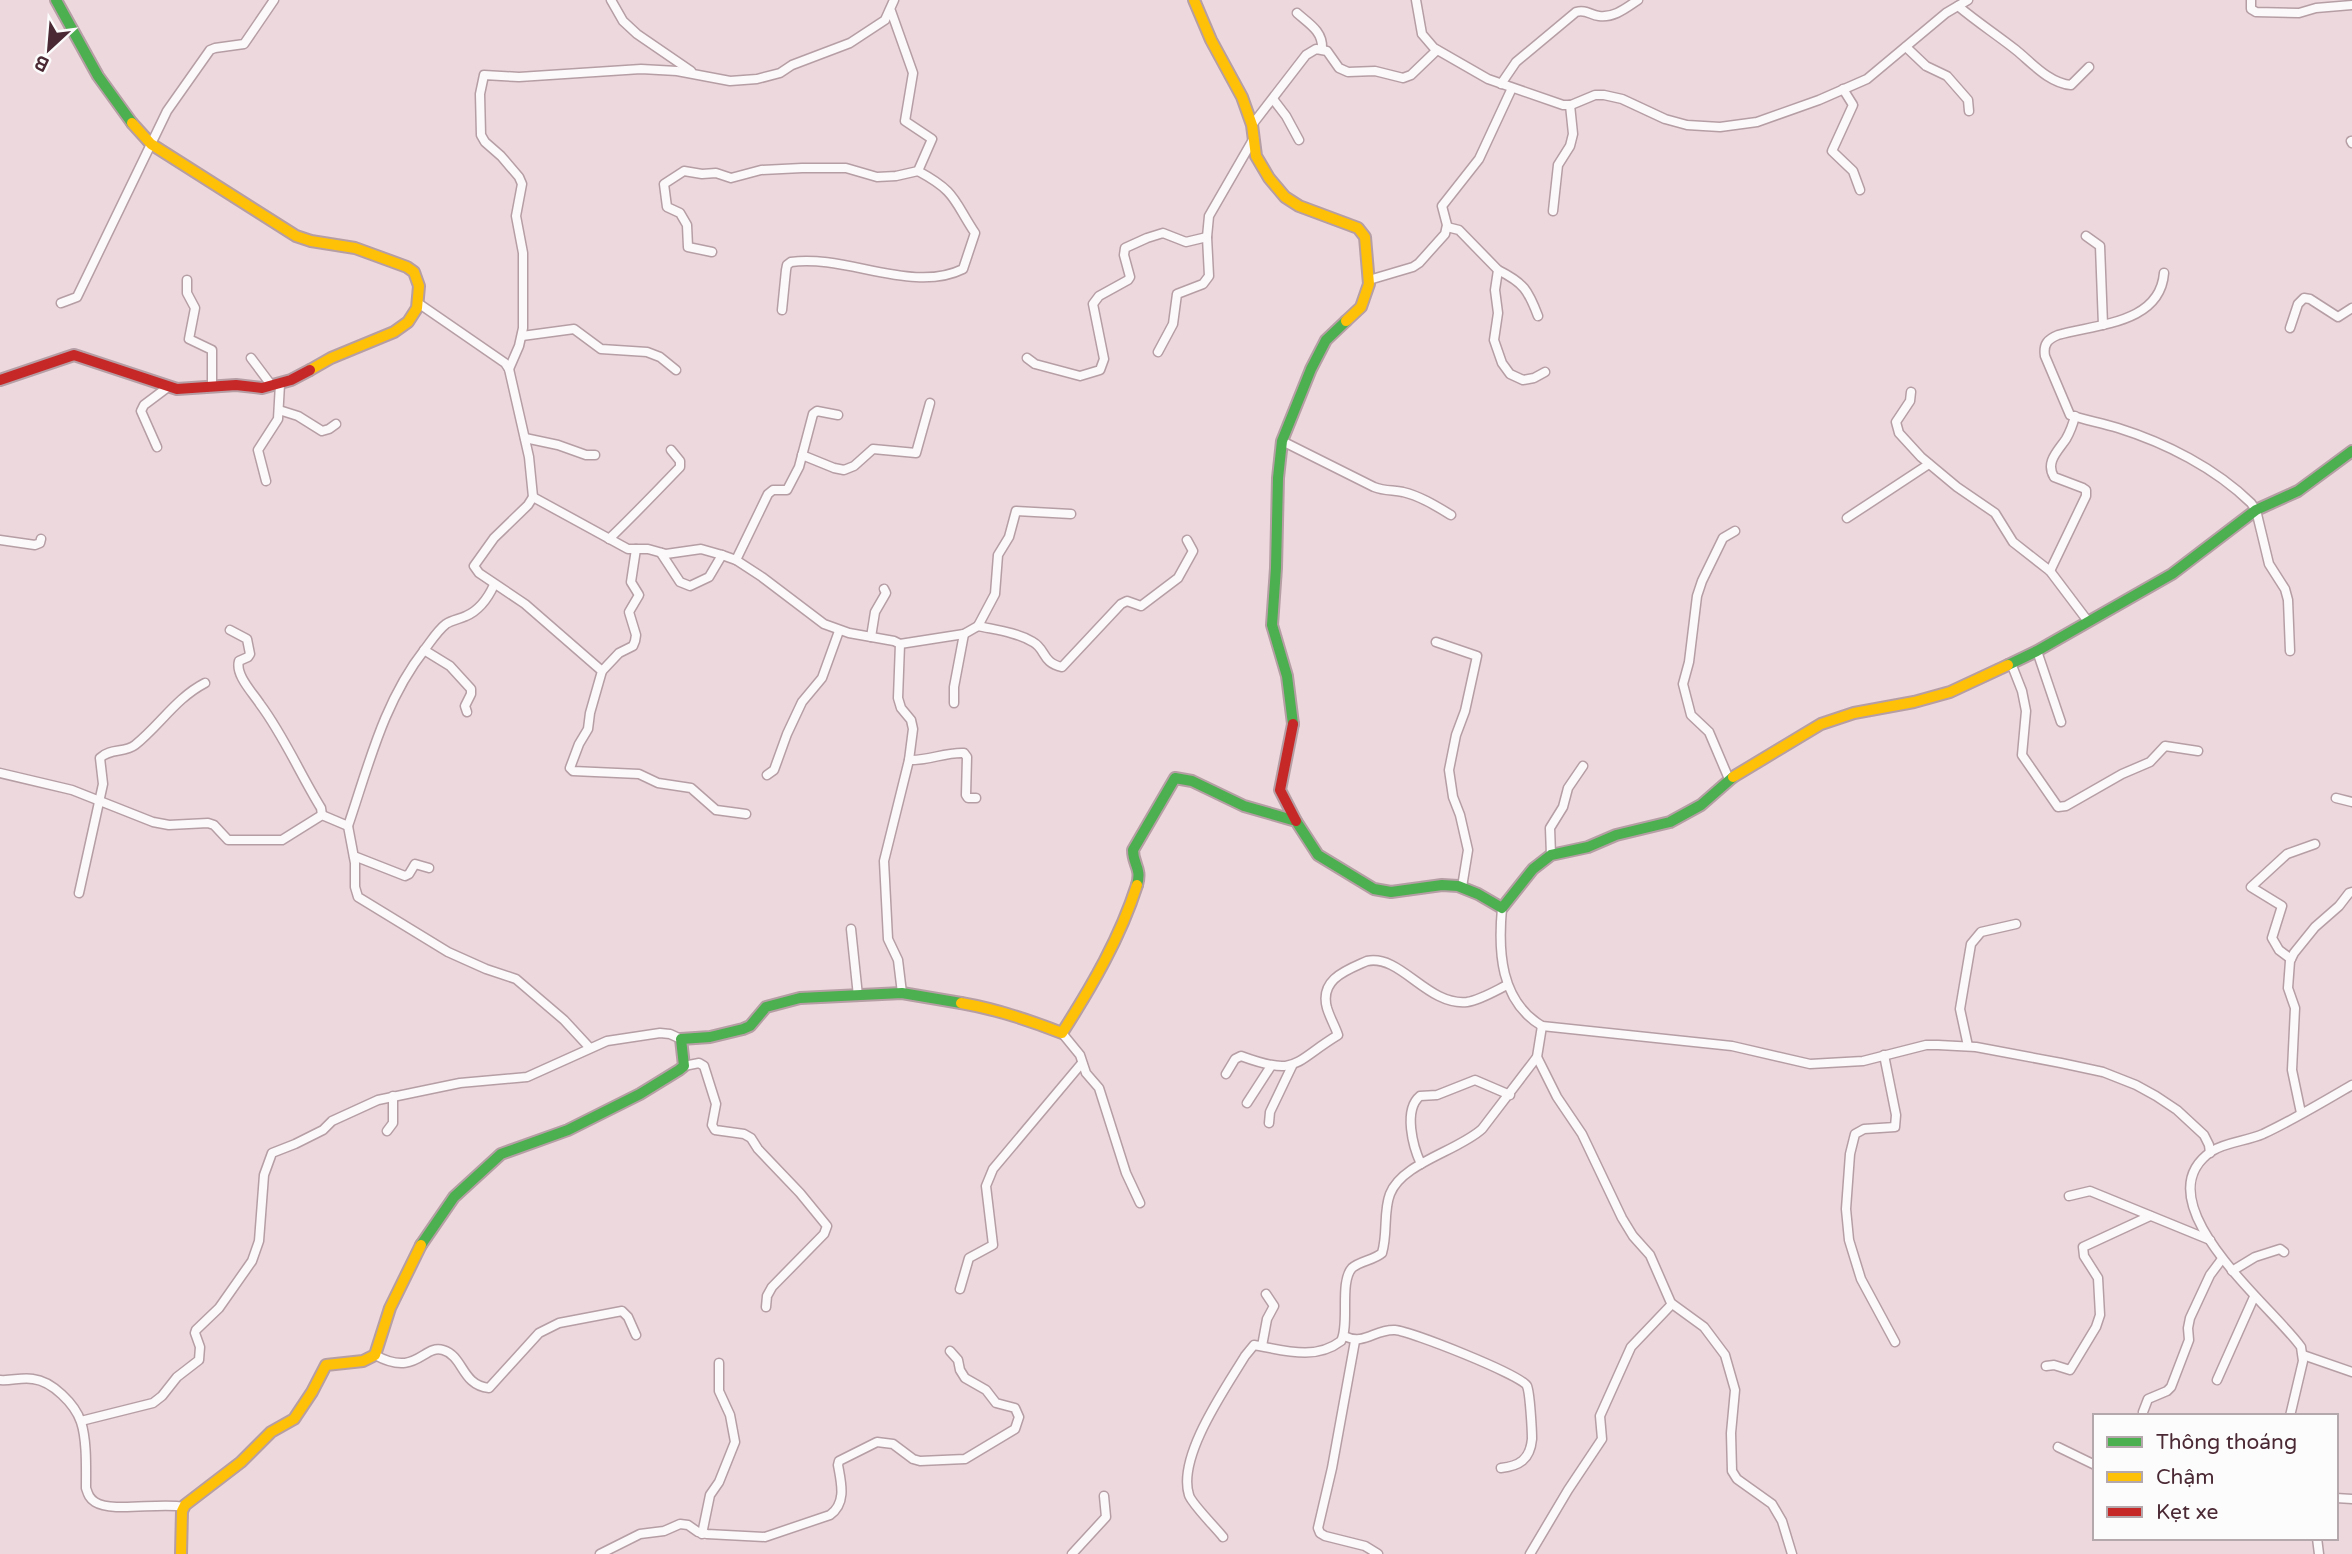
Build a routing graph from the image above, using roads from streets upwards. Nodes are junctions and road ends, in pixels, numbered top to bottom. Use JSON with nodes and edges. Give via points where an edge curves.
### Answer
{"nodes":[{"id":1,"x":56,"y":0,"type":"edge"},
{"id":2,"x":274,"y":0,"type":"edge"},
{"id":3,"x":611,"y":0,"type":"edge"},
{"id":4,"x":894,"y":0,"type":"edge"},
{"id":5,"x":1416,"y":0,"type":"edge"},
{"id":6,"x":1638,"y":0,"type":"edge"},
{"id":7,"x":1968,"y":0,"type":"edge"},
{"id":8,"x":2251,"y":0,"type":"edge"},
{"id":9,"x":1194,"y":1,"type":"edge"},
{"id":10,"x":2352,"y":5,"type":"edge"},
{"id":11,"x":1958,"y":6,"type":"junction"},
{"id":12,"x":891,"y":11,"type":"junction"},
{"id":13,"x":1297,"y":13,"type":"dead end"},
{"id":14,"x":1906,"y":47,"type":"junction"},
{"id":15,"x":1322,"y":48,"type":"junction"},
{"id":16,"x":1437,"y":50,"type":"junction"},
{"id":17,"x":2090,"y":67,"type":"dead end"},
{"id":18,"x":697,"y":75,"type":"junction"},
{"id":19,"x":1501,"y":84,"type":"junction"},
{"id":20,"x":1512,"y":88,"type":"junction"},
{"id":21,"x":1843,"y":89,"type":"junction"},
{"id":22,"x":1273,"y":99,"type":"junction"},
{"id":23,"x":1570,"y":105,"type":"junction"},
{"id":24,"x":1969,"y":111,"type":"dead end"},
{"id":25,"x":1252,"y":125,"type":"junction"},
{"id":26,"x":1254,"y":138,"type":"junction"},
{"id":27,"x":1299,"y":140,"type":"dead end"},
{"id":28,"x":151,"y":144,"type":"junction"},
{"id":29,"x":918,"y":172,"type":"junction"},
{"id":30,"x":1860,"y":190,"type":"dead end"},
{"id":31,"x":1553,"y":211,"type":"dead end"},
{"id":32,"x":1447,"y":227,"type":"junction"},
{"id":33,"x":2087,"y":236,"type":"dead end"},
{"id":34,"x":1207,"y":237,"type":"junction"},
{"id":35,"x":712,"y":252,"type":"dead end"},
{"id":36,"x":1498,"y":271,"type":"junction"},
{"id":37,"x":2164,"y":273,"type":"dead end"},
{"id":38,"x":187,"y":280,"type":"dead end"},
{"id":39,"x":1369,"y":280,"type":"junction"},
{"id":40,"x":61,"y":303,"type":"dead end"},
{"id":41,"x":418,"y":303,"type":"junction"},
{"id":42,"x":2352,"y":308,"type":"edge"},
{"id":43,"x":782,"y":310,"type":"dead end"},
{"id":44,"x":1538,"y":316,"type":"dead end"},
{"id":45,"x":2103,"y":325,"type":"junction"},
{"id":46,"x":2290,"y":328,"type":"dead end"},
{"id":47,"x":522,"y":336,"type":"junction"},
{"id":48,"x":1158,"y":352,"type":"dead end"},
{"id":49,"x":251,"y":358,"type":"dead end"},
{"id":50,"x":1027,"y":358,"type":"dead end"},
{"id":51,"x":509,"y":369,"type":"junction"},
{"id":52,"x":676,"y":370,"type":"dead end"},
{"id":53,"x":1545,"y":372,"type":"dead end"},
{"id":54,"x":0,"y":380,"type":"edge"},
{"id":55,"x":276,"y":385,"type":"junction"},
{"id":56,"x":168,"y":387,"type":"junction"},
{"id":57,"x":212,"y":387,"type":"junction"},
{"id":58,"x":1911,"y":392,"type":"dead end"},
{"id":59,"x":930,"y":403,"type":"dead end"},
{"id":60,"x":279,"y":410,"type":"junction"},
{"id":61,"x":838,"y":415,"type":"dead end"},
{"id":62,"x":2075,"y":416,"type":"junction"},
{"id":63,"x":337,"y":424,"type":"dead end"},
{"id":64,"x":525,"y":438,"type":"junction"},
{"id":65,"x":1282,"y":441,"type":"junction"},
{"id":66,"x":158,"y":447,"type":"dead end"},
{"id":67,"x":671,"y":450,"type":"dead end"},
{"id":68,"x":2352,"y":451,"type":"edge"},
{"id":69,"x":595,"y":455,"type":"dead end"},
{"id":70,"x":802,"y":455,"type":"junction"},
{"id":71,"x":1929,"y":464,"type":"junction"},
{"id":72,"x":266,"y":481,"type":"dead end"},
{"id":73,"x":533,"y":496,"type":"junction"},
{"id":74,"x":2256,"y":510,"type":"junction"},
{"id":75,"x":1071,"y":514,"type":"dead end"},
{"id":76,"x":1451,"y":515,"type":"dead end"},
{"id":77,"x":1847,"y":518,"type":"dead end"},
{"id":78,"x":1734,"y":531,"type":"dead end"},
{"id":79,"x":41,"y":539,"type":"dead end"},
{"id":80,"x":609,"y":539,"type":"junction"},
{"id":81,"x":0,"y":540,"type":"edge"},
{"id":82,"x":1187,"y":540,"type":"dead end"},
{"id":83,"x":636,"y":549,"type":"junction"},
{"id":84,"x":661,"y":553,"type":"junction"},
{"id":85,"x":722,"y":555,"type":"junction"},
{"id":86,"x":736,"y":560,"type":"junction"},
{"id":87,"x":2050,"y":571,"type":"junction"},
{"id":88,"x":494,"y":584,"type":"junction"},
{"id":89,"x":884,"y":589,"type":"dead end"},
{"id":90,"x":2087,"y":620,"type":"junction"},
{"id":91,"x":978,"y":626,"type":"junction"},
{"id":92,"x":230,"y":630,"type":"dead end"},
{"id":93,"x":839,"y":631,"type":"junction"},
{"id":94,"x":964,"y":634,"type":"junction"},
{"id":95,"x":871,"y":637,"type":"junction"},
{"id":96,"x":1436,"y":642,"type":"dead end"},
{"id":97,"x":900,"y":644,"type":"junction"},
{"id":98,"x":424,"y":650,"type":"junction"},
{"id":99,"x":2290,"y":651,"type":"dead end"},
{"id":100,"x":2038,"y":656,"type":"junction"},
{"id":101,"x":2011,"y":663,"type":"junction"},
{"id":102,"x":602,"y":671,"type":"junction"},
{"id":103,"x":205,"y":683,"type":"dead end"},
{"id":104,"x":954,"y":703,"type":"dead end"},
{"id":105,"x":467,"y":712,"type":"dead end"},
{"id":106,"x":2061,"y":722,"type":"dead end"},
{"id":107,"x":2198,"y":751,"type":"dead end"},
{"id":108,"x":909,"y":760,"type":"junction"},
{"id":109,"x":1583,"y":766,"type":"dead end"},
{"id":110,"x":0,"y":773,"type":"edge"},
{"id":111,"x":767,"y":775,"type":"dead end"},
{"id":112,"x":1729,"y":779,"type":"junction"},
{"id":113,"x":976,"y":798,"type":"dead end"},
{"id":114,"x":2336,"y":798,"type":"dead end"},
{"id":115,"x":100,"y":802,"type":"junction"},
{"id":116,"x":2352,"y":802,"type":"edge"},
{"id":117,"x":746,"y":814,"type":"dead end"},
{"id":118,"x":322,"y":815,"type":"junction"},
{"id":119,"x":1296,"y":821,"type":"junction"},
{"id":120,"x":348,"y":826,"type":"junction"},
{"id":121,"x":2315,"y":844,"type":"dead end"},
{"id":122,"x":1551,"y":855,"type":"junction"},
{"id":123,"x":354,"y":856,"type":"junction"},
{"id":124,"x":429,"y":868,"type":"dead end"},
{"id":125,"x":1462,"y":887,"type":"junction"},
{"id":126,"x":2352,"y":892,"type":"edge"},
{"id":127,"x":79,"y":893,"type":"dead end"},
{"id":128,"x":1502,"y":908,"type":"junction"},
{"id":129,"x":2016,"y":924,"type":"dead end"},
{"id":130,"x":851,"y":929,"type":"dead end"},
{"id":131,"x":2291,"y":959,"type":"junction"},
{"id":132,"x":1507,"y":985,"type":"junction"},
{"id":133,"x":902,"y":993,"type":"junction"},
{"id":134,"x":858,"y":996,"type":"junction"},
{"id":135,"x":1542,"y":1026,"type":"junction"},
{"id":136,"x":1062,"y":1033,"type":"junction"},
{"id":137,"x":681,"y":1040,"type":"junction"},
{"id":138,"x":1968,"y":1046,"type":"junction"},
{"id":139,"x":589,"y":1047,"type":"junction"},
{"id":140,"x":1884,"y":1055,"type":"junction"},
{"id":141,"x":1537,"y":1057,"type":"junction"},
{"id":142,"x":1082,"y":1063,"type":"junction"},
{"id":143,"x":684,"y":1066,"type":"junction"},
{"id":144,"x":1270,"y":1066,"type":"junction"},
{"id":145,"x":1293,"y":1066,"type":"junction"},
{"id":146,"x":1226,"y":1074,"type":"dead end"},
{"id":147,"x":2352,"y":1085,"type":"edge"},
{"id":148,"x":1510,"y":1095,"type":"junction"},
{"id":149,"x":393,"y":1096,"type":"junction"},
{"id":150,"x":1247,"y":1103,"type":"dead end"},
{"id":151,"x":2301,"y":1113,"type":"junction"},
{"id":152,"x":1269,"y":1123,"type":"dead end"},
{"id":153,"x":387,"y":1131,"type":"dead end"},
{"id":154,"x":2210,"y":1153,"type":"junction"},
{"id":155,"x":1421,"y":1164,"type":"junction"},
{"id":156,"x":2069,"y":1196,"type":"dead end"},
{"id":157,"x":1140,"y":1202,"type":"dead end"},
{"id":158,"x":2150,"y":1216,"type":"junction"},
{"id":159,"x":2210,"y":1240,"type":"junction"},
{"id":160,"x":2284,"y":1252,"type":"dead end"},
{"id":161,"x":2222,"y":1259,"type":"junction"},
{"id":162,"x":2232,"y":1271,"type":"junction"},
{"id":163,"x":960,"y":1289,"type":"dead end"},
{"id":164,"x":1266,"y":1294,"type":"dead end"},
{"id":165,"x":2255,"y":1297,"type":"junction"},
{"id":166,"x":1672,"y":1304,"type":"junction"},
{"id":167,"x":766,"y":1307,"type":"dead end"},
{"id":168,"x":636,"y":1335,"type":"dead end"},
{"id":169,"x":1344,"y":1336,"type":"junction"},
{"id":170,"x":1355,"y":1341,"type":"junction"},
{"id":171,"x":1895,"y":1342,"type":"dead end"},
{"id":172,"x":1262,"y":1346,"type":"junction"},
{"id":173,"x":950,"y":1351,"type":"dead end"},
{"id":174,"x":375,"y":1355,"type":"junction"},
{"id":175,"x":2303,"y":1355,"type":"junction"},
{"id":176,"x":719,"y":1363,"type":"dead end"},
{"id":177,"x":2046,"y":1366,"type":"dead end"},
{"id":178,"x":2352,"y":1371,"type":"edge"},
{"id":179,"x":0,"y":1380,"type":"edge"},
{"id":180,"x":2217,"y":1380,"type":"dead end"},
{"id":181,"x":2143,"y":1412,"type":"dead end"},
{"id":182,"x":2290,"y":1414,"type":"edge"},
{"id":183,"x":81,"y":1421,"type":"junction"},
{"id":184,"x":2058,"y":1447,"type":"dead end"},
{"id":185,"x":2093,"y":1464,"type":"edge"},
{"id":186,"x":1501,"y":1468,"type":"dead end"},
{"id":187,"x":1104,"y":1496,"type":"dead end"},
{"id":188,"x":184,"y":1507,"type":"junction"},
{"id":189,"x":702,"y":1534,"type":"junction"},
{"id":190,"x":1223,"y":1537,"type":"dead end"},
{"id":191,"x":181,"y":1554,"type":"edge"},
{"id":192,"x":600,"y":1554,"type":"edge"},
{"id":193,"x":1072,"y":1554,"type":"edge"},
{"id":194,"x":1378,"y":1554,"type":"edge"},
{"id":195,"x":1530,"y":1554,"type":"edge"},
{"id":196,"x":1791,"y":1554,"type":"edge"}],
"edges":[{"from":1,"to":28,"type":"street","via":[[120,110]]},
{"from":2,"to":28,"type":"street","via":[[245,43],[208,52],[167,111]]},
{"from":3,"to":18,"type":"street","via":[[623,21]]},
{"from":4,"to":12,"type":"street"},
{"from":5,"to":16,"type":"street","via":[[1422,34]]},
{"from":6,"to":19,"type":"street","via":[[1611,15],[1576,12],[1516,62]]},
{"from":7,"to":11,"type":"street"},
{"from":8,"to":10,"type":"street","via":[[2256,12],[2299,13]]},
{"from":9,"to":25,"type":"street"},
{"from":11,"to":14,"type":"street"},
{"from":11,"to":17,"type":"street","via":[[2064,85],[2071,85]]},
{"from":12,"to":18,"type":"street","via":[[881,24],[850,43],[772,76],[730,81]]},
{"from":12,"to":29,"type":"street","via":[[913,73],[905,121],[932,139]]},
{"from":13,"to":15,"type":"street","via":[[1317,31]]},
{"from":14,"to":21,"type":"street","via":[[1867,79]]},
{"from":14,"to":24,"type":"street","via":[[1926,66],[1947,76],[1970,103]]},
{"from":15,"to":16,"type":"street","via":[[1348,72],[1374,71],[1403,78]]},
{"from":15,"to":22,"type":"street","via":[[1306,55]]},
{"from":16,"to":19,"type":"street"},
{"from":18,"to":47,"type":"street","via":[[641,69],[484,75],[481,135],[522,184],[516,216],[524,265]]},
{"from":19,"to":20,"type":"street"},
{"from":20,"to":23,"type":"street"},
{"from":20,"to":32,"type":"street","via":[[1479,159],[1442,206]]},
{"from":21,"to":23,"type":"street","via":[[1757,122],[1720,127],[1675,122],[1604,95]]},
{"from":21,"to":30,"type":"street","via":[[1853,108],[1832,151],[1853,171]]},
{"from":22,"to":25,"type":"street"},
{"from":22,"to":27,"type":"street"},
{"from":23,"to":31,"type":"street","via":[[1573,134],[1558,165]]},
{"from":25,"to":26,"type":"street"},
{"from":26,"to":34,"type":"street","via":[[1209,216]]},
{"from":26,"to":39,"type":"street","via":[[1260,164],[1285,197],[1362,232]]},
{"from":28,"to":40,"type":"street","via":[[77,297]]},
{"from":28,"to":41,"type":"street","via":[[296,236],[355,247],[407,267],[417,278]]},
{"from":29,"to":35,"type":"street","via":[[877,177],[846,168],[761,170],[731,178],[684,171],[664,184],[667,207],[680,213],[687,225],[688,247]]},
{"from":29,"to":43,"type":"street","via":[[951,192],[975,233],[963,269],[919,276],[791,262]]},
{"from":32,"to":36,"type":"street","via":[[1459,230]]},
{"from":32,"to":39,"type":"street","via":[[1443,239],[1417,265]]},
{"from":33,"to":45,"type":"street","via":[[2101,246]]},
{"from":34,"to":48,"type":"street","via":[[1209,276],[1203,284],[1177,294],[1173,324]]},
{"from":34,"to":50,"type":"street","via":[[1186,242],[1163,233],[1125,248],[1130,277],[1093,304],[1104,359],[1100,370],[1080,376]]},
{"from":36,"to":44,"type":"street","via":[[1524,286]]},
{"from":36,"to":53,"type":"street","via":[[1494,342],[1502,363],[1510,374],[1523,380]]},
{"from":37,"to":45,"type":"street","via":[[2155,300],[2134,315]]},
{"from":38,"to":57,"type":"street","via":[[187,293],[195,308],[189,339],[212,350]]},
{"from":39,"to":65,"type":"street","via":[[1360,307],[1326,340]]},
{"from":41,"to":51,"type":"street"},
{"from":41,"to":55,"type":"street","via":[[408,322],[394,332]]},
{"from":42,"to":46,"type":"street","via":[[2338,317],[2304,298]]},
{"from":45,"to":62,"type":"street","via":[[2058,335],[2046,345],[2045,356],[2068,411]]},
{"from":47,"to":51,"type":"street"},
{"from":47,"to":52,"type":"street","via":[[574,329],[601,349],[647,352]]},
{"from":49,"to":55,"type":"street"},
{"from":51,"to":64,"type":"street"},
{"from":54,"to":56,"type":"street","via":[[74,355]]},
{"from":55,"to":57,"type":"street"},
{"from":55,"to":60,"type":"street"},
{"from":56,"to":57,"type":"street"},
{"from":56,"to":66,"type":"street","via":[[141,411]]},
{"from":58,"to":71,"type":"street","via":[[1896,428]]},
{"from":59,"to":70,"type":"street","via":[[916,453],[873,449],[854,467],[840,470]]},
{"from":60,"to":63,"type":"street","via":[[322,430]]},
{"from":60,"to":72,"type":"street","via":[[276,424],[258,450]]},
{"from":61,"to":70,"type":"street","via":[[814,412]]},
{"from":62,"to":74,"type":"street","via":[[2144,436],[2192,460],[2243,495]]},
{"from":62,"to":87,"type":"street","via":[[2050,470],[2054,477],[2086,490],[2086,496]]},
{"from":64,"to":69,"type":"street"},
{"from":64,"to":73,"type":"street"},
{"from":65,"to":76,"type":"street","via":[[1374,487],[1433,503]]},
{"from":65,"to":119,"type":"street","via":[[1272,625],[1287,676],[1293,725],[1280,790]]},
{"from":67,"to":80,"type":"street","via":[[680,467]]},
{"from":68,"to":74,"type":"street","via":[[2304,488]]},
{"from":70,"to":86,"type":"street","via":[[789,488],[771,491],[765,497]]},
{"from":71,"to":77,"type":"street"},
{"from":71,"to":87,"type":"street","via":[[1995,513],[2013,542]]},
{"from":73,"to":80,"type":"street"},
{"from":73,"to":88,"type":"street","via":[[475,563],[479,573]]},
{"from":74,"to":90,"type":"street","via":[[2172,574]]},
{"from":74,"to":99,"type":"street","via":[[2269,564],[2288,600]]},
{"from":75,"to":91,"type":"street","via":[[1016,511],[998,555],[995,594]]},
{"from":78,"to":112,"type":"street","via":[[1723,538],[1697,596],[1683,684],[1691,715],[1709,732]]},
{"from":79,"to":81,"type":"street","via":[[35,545]]},
{"from":80,"to":83,"type":"street"},
{"from":82,"to":91,"type":"street","via":[[1193,551],[1178,578],[1142,606],[1128,601],[1121,604],[1062,667],[1045,658],[1036,643]]},
{"from":83,"to":84,"type":"street"},
{"from":83,"to":102,"type":"street","via":[[631,582],[639,595],[629,612],[635,641]]},
{"from":84,"to":85,"type":"street","via":[[701,549]]},
{"from":84,"to":85,"type":"street","via":[[680,582],[690,586],[709,578]]},
{"from":85,"to":86,"type":"street"},
{"from":86,"to":93,"type":"street"},
{"from":87,"to":90,"type":"street"},
{"from":88,"to":98,"type":"street","via":[[480,606],[448,623]]},
{"from":88,"to":102,"type":"street","via":[[525,604]]},
{"from":89,"to":95,"type":"street"},
{"from":90,"to":100,"type":"street"},
{"from":91,"to":94,"type":"street"},
{"from":92,"to":118,"type":"street","via":[[247,639],[250,654],[238,667]]},
{"from":93,"to":95,"type":"street"},
{"from":93,"to":111,"type":"street","via":[[822,678],[802,702],[774,770]]},
{"from":94,"to":97,"type":"street"},
{"from":94,"to":104,"type":"street"},
{"from":95,"to":97,"type":"street"},
{"from":96,"to":125,"type":"street","via":[[1477,656],[1449,770],[1468,850]]},
{"from":97,"to":108,"type":"street","via":[[898,698],[913,724]]},
{"from":98,"to":105,"type":"street","via":[[450,666],[471,689]]},
{"from":98,"to":120,"type":"street","via":[[391,703]]},
{"from":100,"to":101,"type":"street"},
{"from":100,"to":106,"type":"street"},
{"from":101,"to":107,"type":"street","via":[[2024,702],[2022,755],[2059,807],[2150,762],[2165,746]]},
{"from":101,"to":112,"type":"street","via":[[1950,692],[1830,720]]},
{"from":102,"to":117,"type":"street","via":[[588,729],[571,769],[639,774],[658,783],[691,788],[716,810]]},
{"from":103,"to":115,"type":"street","via":[[185,695],[132,748],[103,755]]},
{"from":108,"to":113,"type":"street","via":[[964,753],[966,796]]},
{"from":108,"to":133,"type":"street","via":[[884,861],[888,939],[898,960]]},
{"from":109,"to":122,"type":"street","via":[[1550,828]]},
{"from":110,"to":115,"type":"street","via":[[60,786]]},
{"from":112,"to":122,"type":"street","via":[[1701,805],[1671,822]]},
{"from":114,"to":116,"type":"street"},
{"from":115,"to":118,"type":"street","via":[[161,823],[208,823],[229,840],[282,840]]},
{"from":115,"to":127,"type":"street"},
{"from":118,"to":120,"type":"street"},
{"from":119,"to":125,"type":"street","via":[[1318,855],[1374,890]]},
{"from":119,"to":136,"type":"street","via":[[1240,804],[1198,781],[1179,778],[1169,786],[1134,849],[1133,858],[1141,871],[1127,917],[1090,991]]},
{"from":120,"to":123,"type":"street"},
{"from":121,"to":131,"type":"street","via":[[2290,852],[2251,887],[2282,906],[2272,939]]},
{"from":122,"to":128,"type":"street","via":[[1533,869]]},
{"from":123,"to":124,"type":"street","via":[[405,876],[415,864]]},
{"from":123,"to":139,"type":"street","via":[[358,897],[448,952],[516,979]]},
{"from":125,"to":128,"type":"street"},
{"from":126,"to":131,"type":"street","via":[[2315,927]]},
{"from":128,"to":132,"type":"street","via":[[1499,938]]},
{"from":129,"to":138,"type":"street","via":[[1981,932],[1971,944],[1960,1009]]},
{"from":130,"to":134,"type":"street"},
{"from":131,"to":151,"type":"street","via":[[2292,1070]]},
{"from":132,"to":135,"type":"street"},
{"from":132,"to":145,"type":"street","via":[[1470,1001],[1453,1001],[1392,965],[1367,961],[1337,974],[1328,986],[1327,1008],[1338,1035]]},
{"from":133,"to":134,"type":"street"},
{"from":133,"to":136,"type":"street","via":[[989,1008]]},
{"from":134,"to":137,"type":"street","via":[[800,998],[766,1007],[743,1030]]},
{"from":135,"to":140,"type":"street","via":[[1732,1046],[1810,1064]]},
{"from":135,"to":141,"type":"street"},
{"from":136,"to":142,"type":"street"},
{"from":137,"to":139,"type":"street","via":[[660,1033]]},
{"from":137,"to":143,"type":"street"},
{"from":138,"to":140,"type":"street","via":[[1926,1045]]},
{"from":138,"to":154,"type":"street","via":[[2103,1072],[2136,1085],[2194,1125],[2208,1140]]},
{"from":139,"to":149,"type":"street","via":[[527,1077]]},
{"from":140,"to":171,"type":"street","via":[[1895,1127],[1855,1134],[1846,1209],[1850,1245],[1861,1279]]},
{"from":141,"to":148,"type":"street"},
{"from":141,"to":166,"type":"street","via":[[1582,1134],[1622,1218],[1650,1255]]},
{"from":142,"to":157,"type":"street","via":[[1099,1088]]},
{"from":142,"to":163,"type":"street","via":[[993,1169],[986,1186],[993,1245],[969,1258]]},
{"from":143,"to":167,"type":"street","via":[[705,1066],[716,1104],[715,1130],[751,1138],[827,1226],[772,1287]]},
{"from":143,"to":174,"type":"street","via":[[640,1094],[568,1130],[501,1154],[488,1164],[454,1197],[421,1245],[390,1308]]},
{"from":144,"to":145,"type":"street"},
{"from":144,"to":146,"type":"street","via":[[1241,1056]]},
{"from":144,"to":150,"type":"street"},
{"from":145,"to":152,"type":"street"},
{"from":147,"to":151,"type":"street"},
{"from":148,"to":155,"type":"street","via":[[1472,1138]]},
{"from":148,"to":155,"type":"street","via":[[1475,1080],[1437,1095],[1420,1096],[1411,1111],[1414,1149]]},
{"from":149,"to":153,"type":"street","via":[[393,1123]]},
{"from":149,"to":183,"type":"street","via":[[272,1153],[264,1175],[256,1251],[219,1308],[196,1330],[199,1360],[153,1403]]},
{"from":151,"to":154,"type":"street"},
{"from":154,"to":159,"type":"street","via":[[2198,1165],[2191,1192]]},
{"from":155,"to":169,"type":"street","via":[[1391,1191],[1382,1253],[1350,1272]]},
{"from":156,"to":158,"type":"street","via":[[2090,1191]]},
{"from":158,"to":159,"type":"street"},
{"from":158,"to":177,"type":"street","via":[[2083,1247],[2098,1278],[2098,1320],[2070,1370]]},
{"from":159,"to":161,"type":"street"},
{"from":160,"to":162,"type":"street","via":[[2260,1255]]},
{"from":161,"to":162,"type":"street"},
{"from":161,"to":181,"type":"street","via":[[2190,1318],[2189,1340],[2170,1389],[2148,1399]]},
{"from":162,"to":165,"type":"street"},
{"from":164,"to":172,"type":"street","via":[[1275,1306],[1267,1319]]},
{"from":165,"to":175,"type":"street","via":[[2299,1344]]},
{"from":165,"to":180,"type":"street"},
{"from":166,"to":195,"type":"street","via":[[1631,1347],[1600,1416],[1601,1443]]},
{"from":166,"to":196,"type":"street","via":[[1704,1327],[1726,1355],[1735,1390],[1732,1471],[1772,1504]]},
{"from":168,"to":174,"type":"street","via":[[622,1311],[559,1323],[535,1336],[489,1388],[468,1378],[452,1354],[442,1349],[404,1364]]},
{"from":169,"to":170,"type":"street"},
{"from":169,"to":172,"type":"street","via":[[1331,1348],[1307,1353]]},
{"from":170,"to":186,"type":"street","via":[[1391,1330],[1405,1332],[1524,1382],[1530,1451],[1519,1464]]},
{"from":170,"to":194,"type":"street","via":[[1318,1528],[1325,1536]]},
{"from":172,"to":190,"type":"street","via":[[1254,1345],[1245,1356],[1188,1464],[1189,1497]]},
{"from":173,"to":189,"type":"street","via":[[972,1383],[999,1405],[1015,1408],[1019,1417],[1015,1429],[965,1459],[920,1461],[893,1444],[873,1443],[839,1461],[842,1494],[833,1514],[765,1537]]},
{"from":174,"to":188,"type":"street","via":[[360,1363],[326,1365],[293,1419],[271,1432]]},
{"from":175,"to":178,"type":"street"},
{"from":175,"to":182,"type":"street"},
{"from":176,"to":189,"type":"street","via":[[719,1391],[735,1442],[710,1495]]},
{"from":179,"to":183,"type":"street","via":[[45,1383]]},
{"from":183,"to":188,"type":"street","via":[[86,1488],[94,1502],[116,1507]]},
{"from":184,"to":185,"type":"street"},
{"from":187,"to":193,"type":"street","via":[[1106,1517]]},
{"from":188,"to":191,"type":"street"},
{"from":189,"to":192,"type":"street","via":[[680,1524],[640,1534]]}]}
